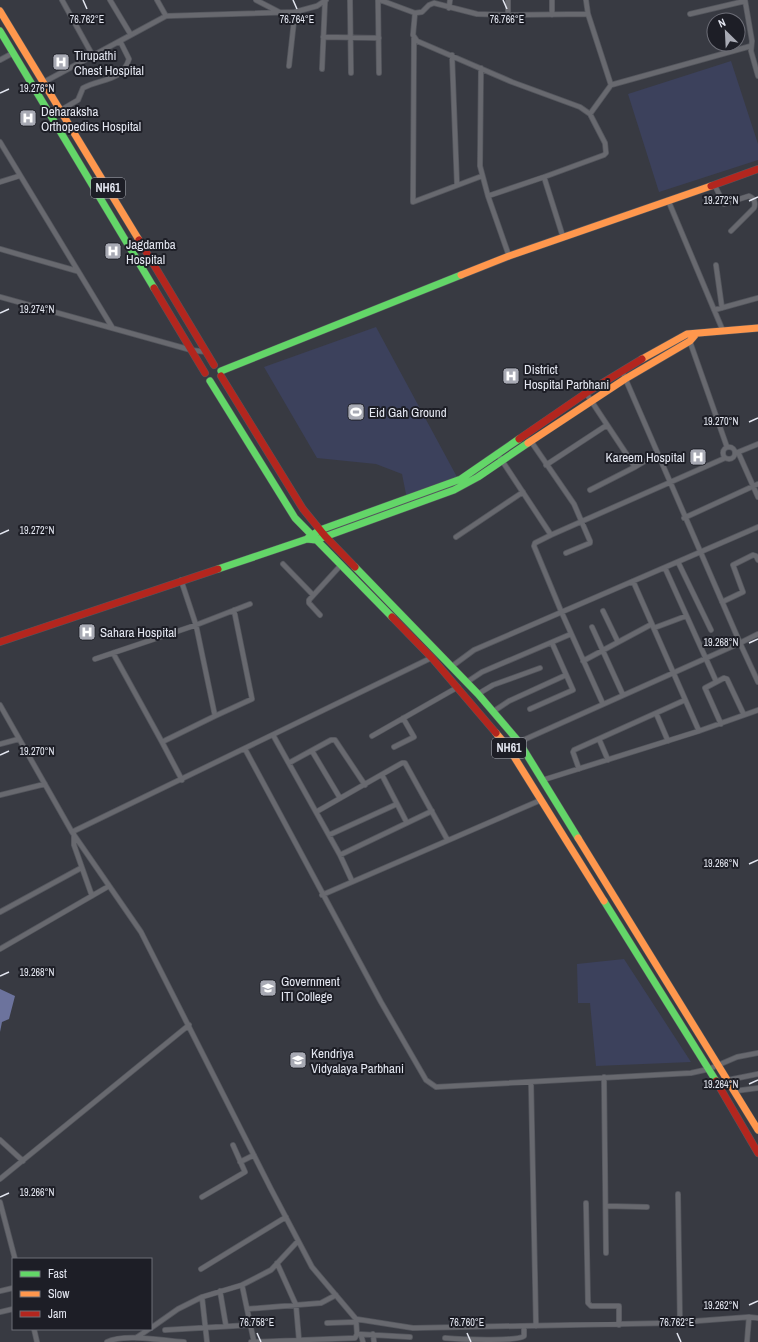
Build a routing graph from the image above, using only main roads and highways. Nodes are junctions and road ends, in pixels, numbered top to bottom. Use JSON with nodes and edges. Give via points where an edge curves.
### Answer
{"nodes":[{"id":1,"x":0,"y":11,"type":"edge"},
{"id":2,"x":0,"y":31,"type":"edge"},
{"id":3,"x":758,"y":169,"type":"edge"},
{"id":4,"x":758,"y":328,"type":"edge"},
{"id":5,"x":689,"y":338,"type":"junction"},
{"id":6,"x":651,"y":354,"type":"junction"},
{"id":7,"x":655,"y":362,"type":"junction"},
{"id":8,"x":214,"y":365,"type":"junction"},
{"id":9,"x":204,"y":372,"type":"junction"},
{"id":10,"x":221,"y":374,"type":"junction"},
{"id":11,"x":210,"y":381,"type":"junction"},
{"id":12,"x":323,"y":533,"type":"junction"},
{"id":13,"x":311,"y":538,"type":"junction"},
{"id":14,"x":0,"y":642,"type":"edge"},
{"id":15,"x":547,"y":788,"type":"junction"},
{"id":16,"x":537,"y":793,"type":"junction"},
{"id":17,"x":758,"y":1130,"type":"edge"},
{"id":18,"x":758,"y":1153,"type":"edge"}],
"edges":[{"from":1,"to":8,"type":"main road","number":"NH61"},
{"from":2,"to":9,"type":"main road","number":"NH61"},
{"from":3,"to":10,"type":"main road","via":[[509,256]]},
{"from":4,"to":5,"type":"main road","via":[[696,334]]},
{"from":5,"to":6,"type":"main road"},
{"from":5,"to":7,"type":"main road"},
{"from":6,"to":7,"type":"main road"},
{"from":6,"to":12,"type":"main road","via":[[586,393],[453,483]]},
{"from":7,"to":12,"type":"main road","via":[[454,490]]},
{"from":8,"to":9,"type":"main road"},
{"from":8,"to":10,"type":"main road","number":"NH61"},
{"from":9,"to":11,"type":"main road","number":"NH61"},
{"from":10,"to":11,"type":"main road","via":[[218,380]]},
{"from":10,"to":12,"type":"main road","number":"NH61","via":[[303,510]]},
{"from":11,"to":13,"type":"main road","number":"NH61","via":[[295,518]]},
{"from":12,"to":13,"type":"main road"},
{"from":12,"to":15,"type":"main road","number":"NH61","via":[[494,711],[519,742]]},
{"from":13,"to":14,"type":"main road"},
{"from":13,"to":16,"type":"main road","number":"NH61","via":[[432,658],[508,747]]},
{"from":15,"to":16,"type":"main road"},
{"from":15,"to":17,"type":"main road","number":"NH61"},
{"from":16,"to":18,"type":"main road","number":"NH61","via":[[710,1070]]}]}
